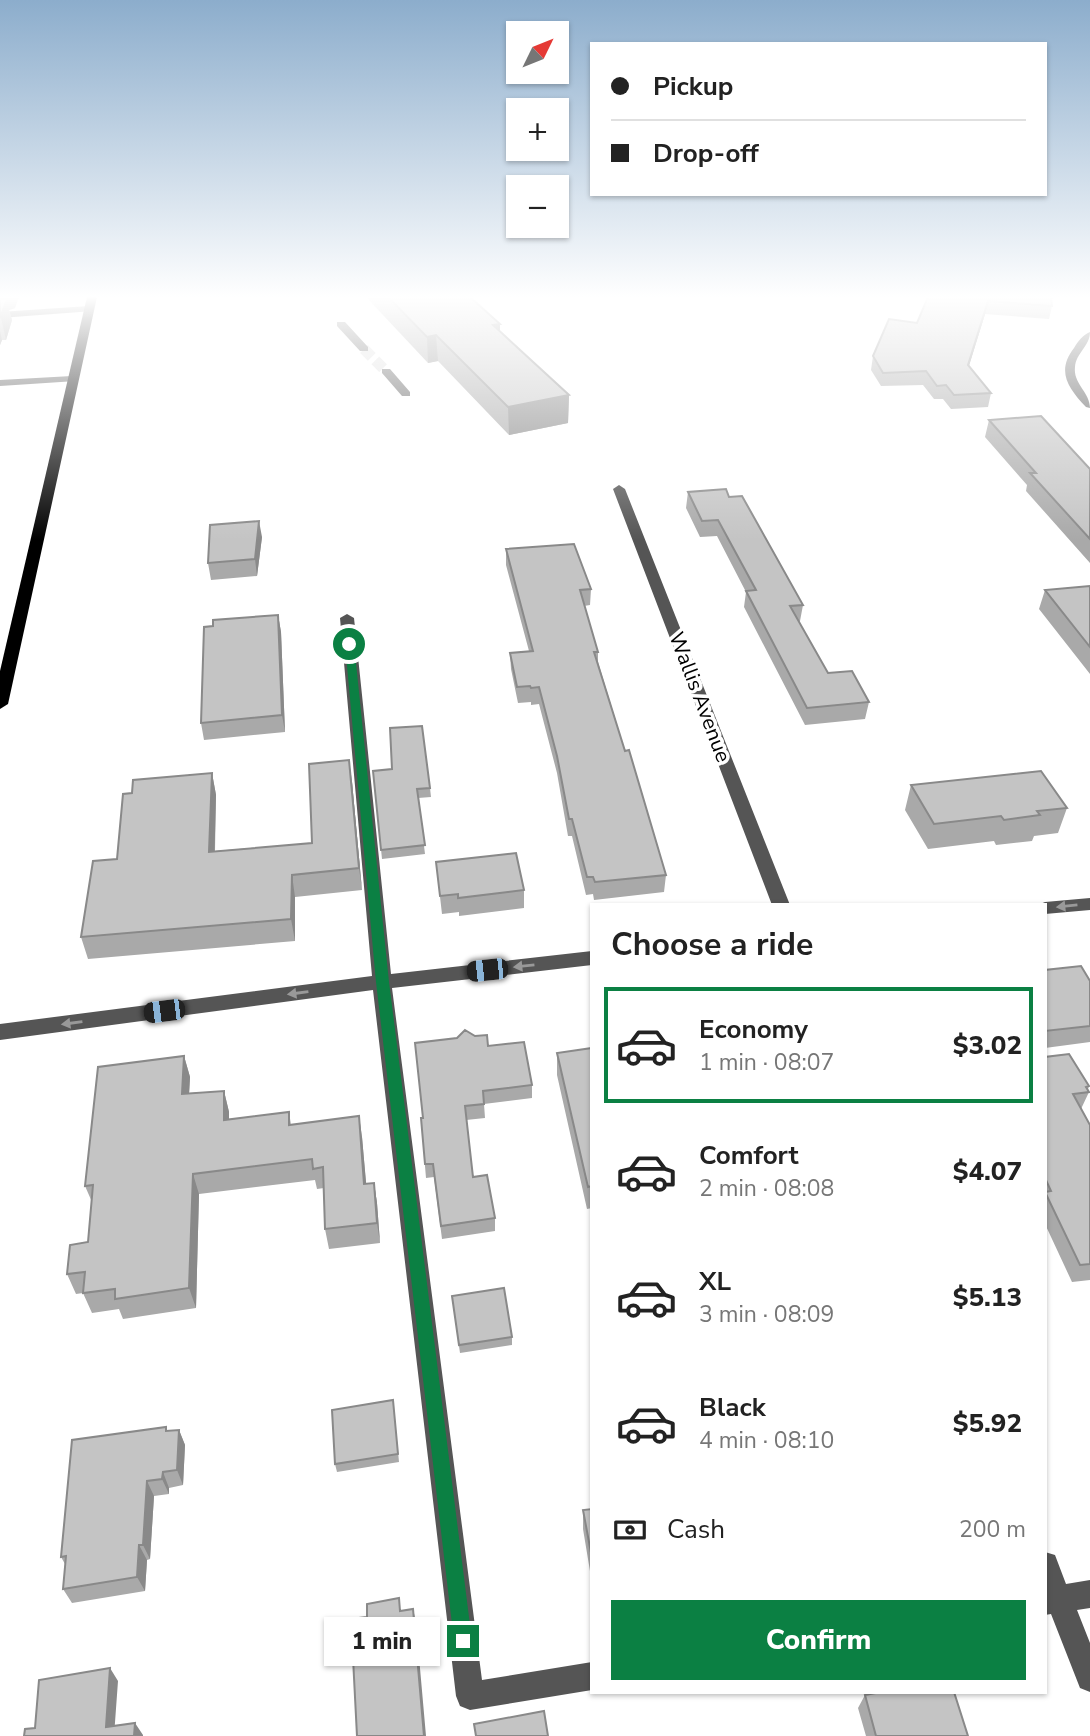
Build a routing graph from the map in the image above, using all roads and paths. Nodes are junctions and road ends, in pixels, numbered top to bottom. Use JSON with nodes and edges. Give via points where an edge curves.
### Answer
{"nodes":[{"id":1,"x":392,"y":378,"type":"tunnel mouth"},
{"id":2,"x":1070,"y":378,"type":"edge"},
{"id":3,"x":72,"y":379,"type":"joint"},
{"id":4,"x":0,"y":383,"type":"edge"},
{"id":5,"x":406,"y":394,"type":"dead end"},
{"id":6,"x":1090,"y":405,"type":"edge"},
{"id":7,"x":619,"y":489,"type":"dead end"},
{"id":8,"x":347,"y":618,"type":"dead end"},
{"id":9,"x":0,"y":704,"type":"edge"},
{"id":10,"x":780,"y":903,"type":"edge"},
{"id":11,"x":1090,"y":904,"type":"edge"},
{"id":12,"x":1047,"y":908,"type":"edge"},
{"id":13,"x":590,"y":958,"type":"edge"},
{"id":14,"x":382,"y":982,"type":"junction"},
{"id":15,"x":0,"y":1032,"type":"edge"},
{"id":16,"x":1047,"y":1575,"type":"edge"},
{"id":17,"x":1090,"y":1594,"type":"edge"},
{"id":18,"x":1052,"y":1600,"type":"edge"},
{"id":19,"x":590,"y":1676,"type":"edge"},
{"id":20,"x":1090,"y":1678,"type":"edge"}],
"edges":[{"from":1,"to":5,"type":"street"},
{"from":2,"to":6,"type":"street"},
{"from":3,"to":4,"type":"street"},
{"from":3,"to":9,"type":"main road"},
{"from":7,"to":10,"type":"street","name":"Wallis Avenue"},
{"from":8,"to":14,"type":"street"},
{"from":11,"to":12,"type":"street","one_way":true},
{"from":13,"to":14,"type":"street","one_way":true},
{"from":14,"to":15,"type":"street","one_way":true},
{"from":14,"to":19,"type":"street","via":[[470,1696]]},
{"from":16,"to":18,"type":"street"},
{"from":17,"to":18,"type":"street"},
{"from":18,"to":20,"type":"street"}]}
